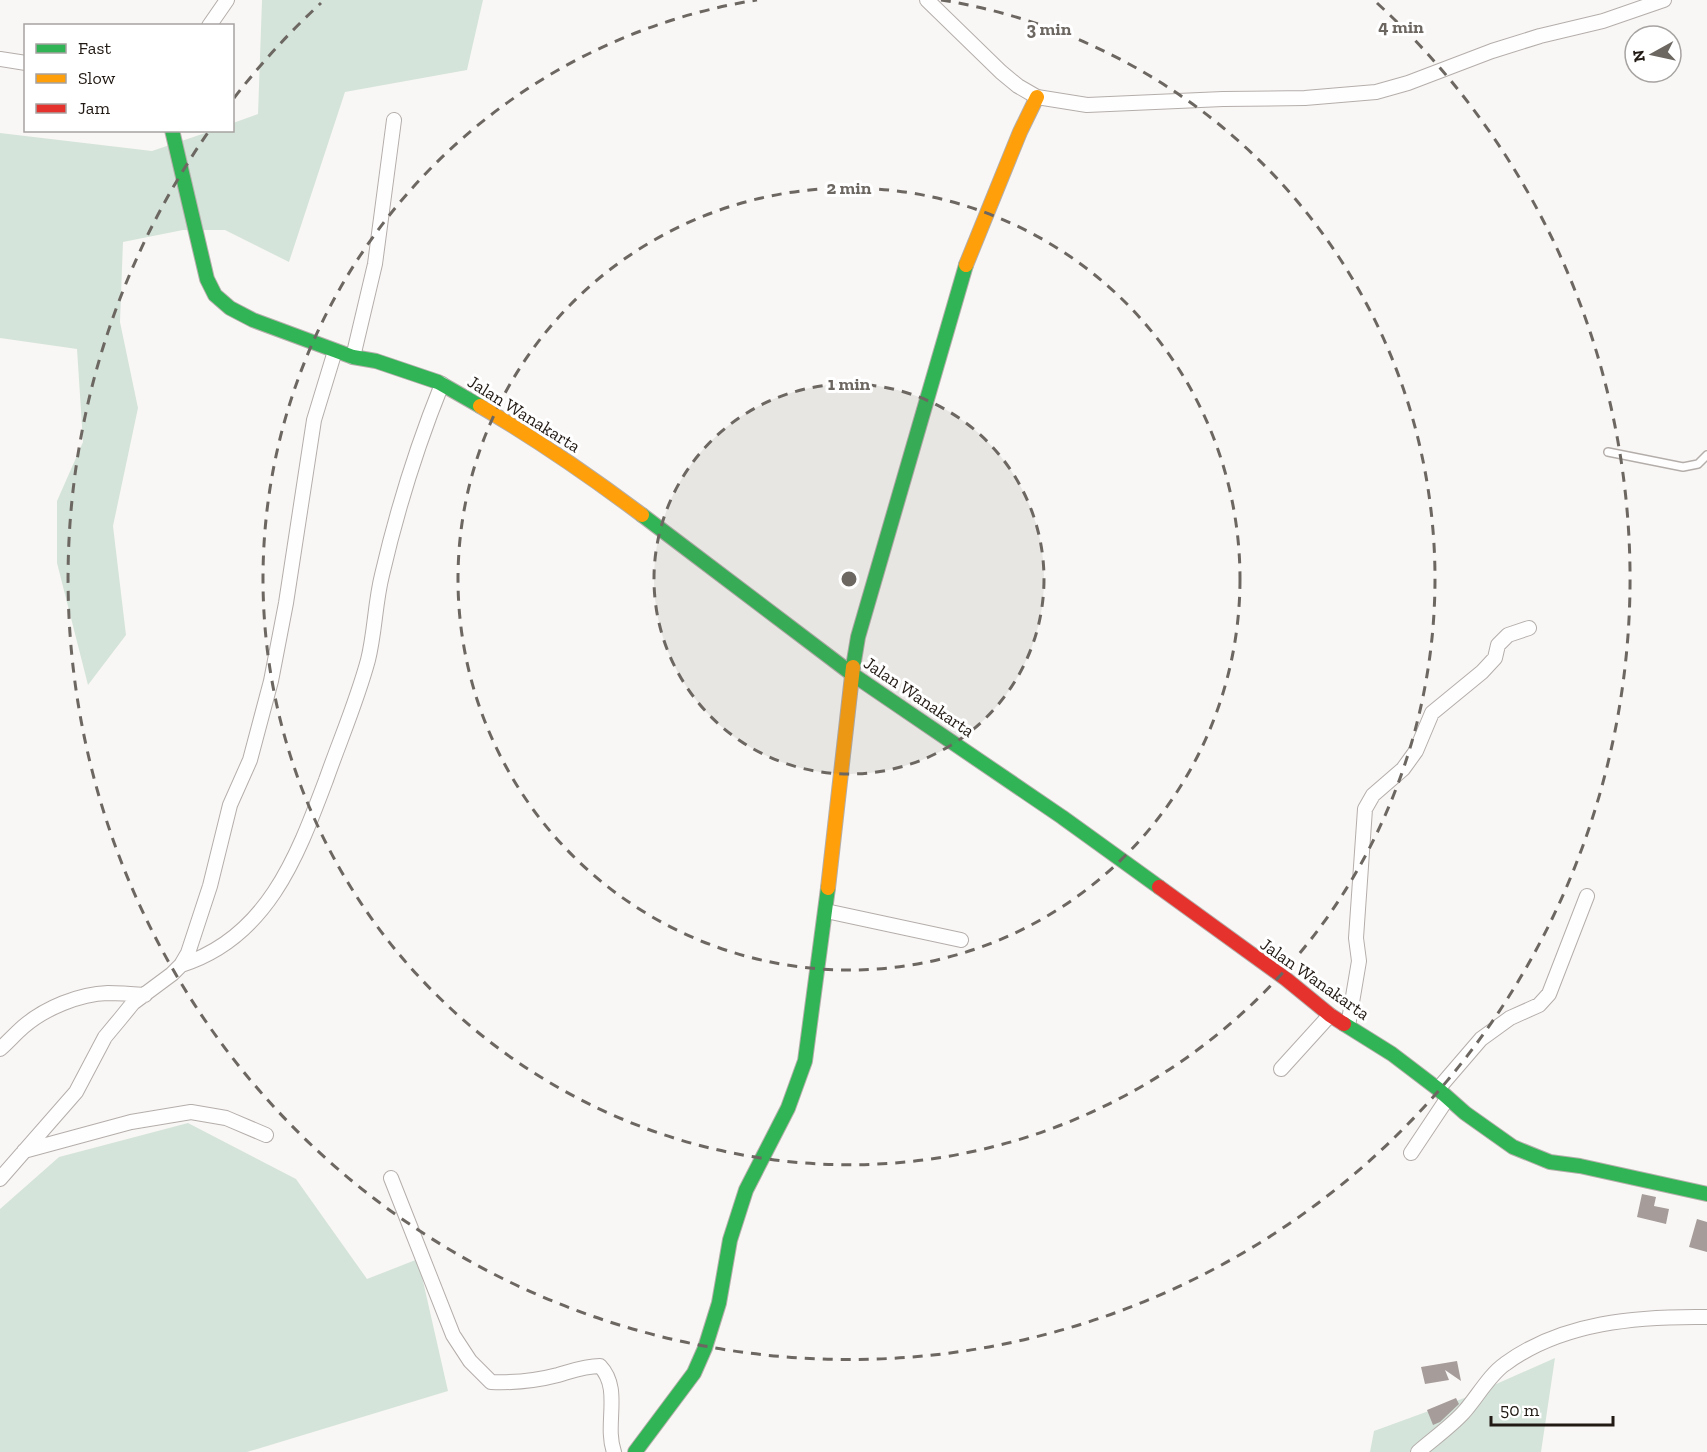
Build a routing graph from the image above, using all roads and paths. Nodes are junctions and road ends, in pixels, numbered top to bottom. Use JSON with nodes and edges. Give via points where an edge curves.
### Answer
{"nodes":[{"id":1,"x":227,"y":0,"type":"edge"},
{"id":2,"x":927,"y":0,"type":"edge"},
{"id":3,"x":1664,"y":0,"type":"edge"},
{"id":4,"x":210,"y":24,"type":"edge"},
{"id":5,"x":0,"y":59,"type":"edge"},
{"id":6,"x":24,"y":63,"type":"edge"},
{"id":7,"x":1037,"y":97,"type":"junction"},
{"id":8,"x":394,"y":120,"type":"dead end"},
{"id":9,"x":172,"y":132,"type":"edge"},
{"id":10,"x":335,"y":351,"type":"junction"},
{"id":11,"x":353,"y":357,"type":"junction"},
{"id":12,"x":442,"y":384,"type":"junction"},
{"id":13,"x":1608,"y":452,"type":"dead end"},
{"id":14,"x":1707,"y":454,"type":"edge"},
{"id":15,"x":1529,"y":628,"type":"dead end"},
{"id":16,"x":852,"y":674,"type":"junction"},
{"id":17,"x":1587,"y":896,"type":"dead end"},
{"id":18,"x":826,"y":911,"type":"junction"},
{"id":19,"x":961,"y":940,"type":"dead end"},
{"id":20,"x":181,"y":965,"type":"junction"},
{"id":21,"x":145,"y":994,"type":"junction"},
{"id":22,"x":1330,"y":1015,"type":"junction"},
{"id":23,"x":1348,"y":1026,"type":"junction"},
{"id":24,"x":0,"y":1050,"type":"edge"},
{"id":25,"x":1281,"y":1069,"type":"dead end"},
{"id":26,"x":1442,"y":1094,"type":"junction"},
{"id":27,"x":266,"y":1135,"type":"dead end"},
{"id":28,"x":24,"y":1151,"type":"junction"},
{"id":29,"x":1411,"y":1153,"type":"dead end"},
{"id":30,"x":391,"y":1178,"type":"dead end"},
{"id":31,"x":0,"y":1179,"type":"edge"},
{"id":32,"x":1707,"y":1194,"type":"edge"},
{"id":33,"x":1707,"y":1317,"type":"edge"},
{"id":34,"x":614,"y":1452,"type":"edge"},
{"id":35,"x":634,"y":1452,"type":"edge"},
{"id":36,"x":1418,"y":1452,"type":"edge"}],
"edges":[{"from":1,"to":4,"type":"street"},
{"from":2,"to":7,"type":"street","via":[[1001,72]]},
{"from":3,"to":7,"type":"street","via":[[1604,21],[1492,51],[1377,92],[1087,105]]},
{"from":5,"to":6,"type":"street"},
{"from":7,"to":16,"type":"street","via":[[954,300],[858,637]]},
{"from":8,"to":11,"type":"street","via":[[375,264]]},
{"from":9,"to":10,"type":"street","name":"Jalan Wanakarta","via":[[207,279],[216,295],[253,320]]},
{"from":10,"to":11,"type":"street","name":"Jalan Wanakarta"},
{"from":10,"to":20,"type":"street","via":[[314,420],[268,692],[250,760],[230,805],[210,886]]},
{"from":11,"to":12,"type":"street","name":"Jalan Wanakarta"},
{"from":12,"to":16,"type":"street","name":"Jalan Wanakarta","via":[[516,427],[606,488]]},
{"from":12,"to":20,"type":"street","via":[[407,483],[382,575],[365,670],[295,859],[266,907],[216,951]]},
{"from":13,"to":14,"type":"lane","via":[[1683,467],[1698,464]]},
{"from":15,"to":23,"type":"street","via":[[1508,635],[1482,672],[1432,713],[1416,751],[1403,769],[1373,795],[1365,809],[1356,939],[1359,961]]},
{"from":16,"to":18,"type":"street"},
{"from":16,"to":22,"type":"street","name":"Jalan Wanakarta","via":[[1062,817]]},
{"from":17,"to":26,"type":"street","via":[[1548,994],[1539,1005],[1510,1018],[1481,1039]]},
{"from":18,"to":19,"type":"street"},
{"from":18,"to":35,"type":"street","via":[[805,1061],[788,1108],[746,1190],[705,1348],[694,1373]]},
{"from":20,"to":21,"type":"street"},
{"from":21,"to":24,"type":"street","via":[[93,995],[58,1006],[39,1015]]},
{"from":21,"to":28,"type":"street","via":[[105,1037],[76,1092]]},
{"from":22,"to":23,"type":"street","name":"Jalan Wanakarta"},
{"from":22,"to":25,"type":"street"},
{"from":23,"to":26,"type":"street","name":"Jalan Wanakarta"},
{"from":26,"to":29,"type":"street"},
{"from":26,"to":32,"type":"street","name":"Jalan Wanakarta","via":[[1513,1147],[1532,1156]]},
{"from":27,"to":28,"type":"street","via":[[226,1118],[191,1112],[131,1122]]},
{"from":28,"to":31,"type":"street"},
{"from":30,"to":34,"type":"street","via":[[453,1335],[470,1361],[491,1382],[509,1383],[600,1365],[611,1388],[610,1435]]},
{"from":33,"to":36,"type":"street","via":[[1625,1322],[1560,1334],[1503,1365],[1462,1414]]}]}
